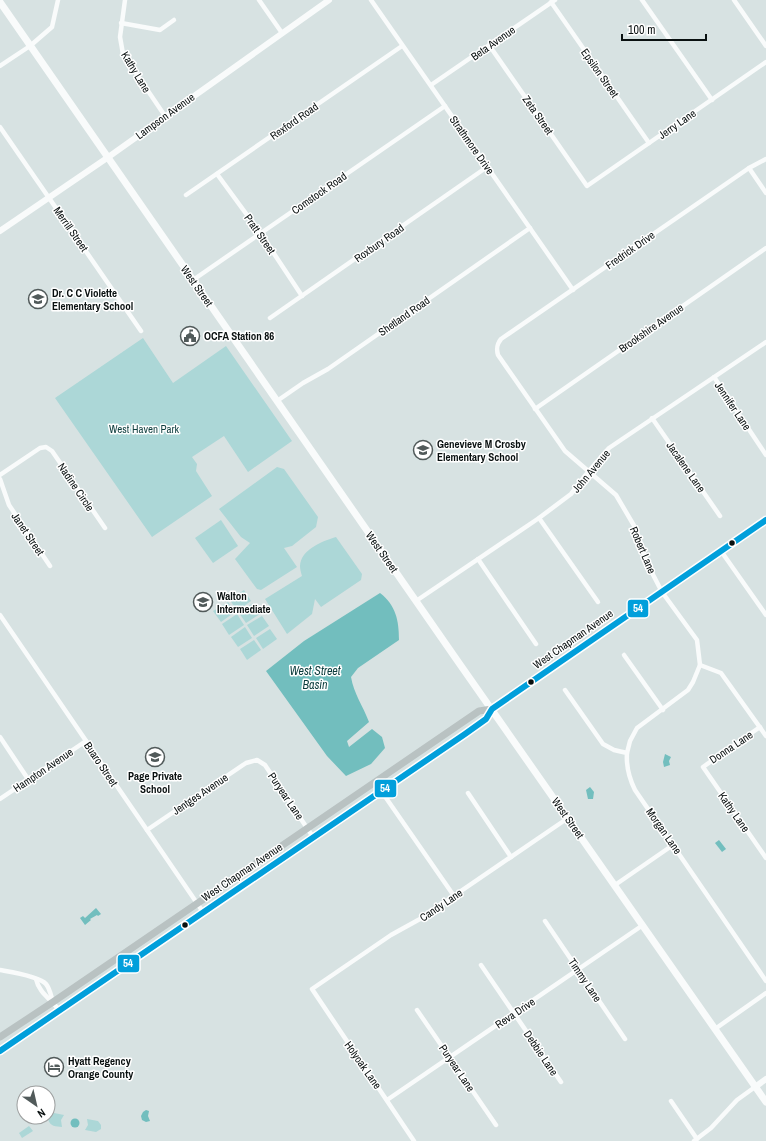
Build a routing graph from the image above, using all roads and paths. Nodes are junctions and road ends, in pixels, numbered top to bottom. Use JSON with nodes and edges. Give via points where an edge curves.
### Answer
{"nodes":[{"id":1,"x":58,"y":0,"type":"edge"},
{"id":2,"x":125,"y":0,"type":"edge"},
{"id":3,"x":259,"y":0,"type":"edge"},
{"id":4,"x":329,"y":0,"type":"edge"},
{"id":5,"x":371,"y":0,"type":"edge"},
{"id":6,"x":642,"y":0,"type":"edge"},
{"id":7,"x":734,"y":0,"type":"edge"},
{"id":8,"x":553,"y":1,"type":"edge"},
{"id":9,"x":0,"y":2,"type":"edge"},
{"id":10,"x":174,"y":20,"type":"dead end"},
{"id":11,"x":121,"y":22,"type":"junction"},
{"id":12,"x":282,"y":33,"type":"junction"},
{"id":13,"x":489,"y":45,"type":"junction"},
{"id":14,"x":30,"y":46,"type":"junction"},
{"id":15,"x":402,"y":46,"type":"junction"},
{"id":16,"x":766,"y":46,"type":"edge"},
{"id":17,"x":766,"y":62,"type":"edge"},
{"id":18,"x":0,"y":66,"type":"edge"},
{"id":19,"x":431,"y":85,"type":"junction"},
{"id":20,"x":712,"y":100,"type":"junction"},
{"id":21,"x":445,"y":106,"type":"junction"},
{"id":22,"x":165,"y":116,"type":"junction"},
{"id":23,"x":0,"y":126,"type":"edge"},
{"id":24,"x":649,"y":143,"type":"junction"},
{"id":25,"x":107,"y":158,"type":"junction"},
{"id":26,"x":766,"y":159,"type":"edge"},
{"id":27,"x":487,"y":167,"type":"junction"},
{"id":28,"x":749,"y":168,"type":"junction"},
{"id":29,"x":217,"y":174,"type":"junction"},
{"id":30,"x":587,"y":186,"type":"joint"},
{"id":31,"x":766,"y":193,"type":"edge"},
{"id":32,"x":186,"y":195,"type":"dead end"},
{"id":33,"x":49,"y":198,"type":"junction"},
{"id":34,"x":530,"y":228,"type":"junction"},
{"id":35,"x":0,"y":231,"type":"edge"},
{"id":36,"x":261,"y":234,"type":"junction"},
{"id":37,"x":766,"y":248,"type":"edge"},
{"id":38,"x":193,"y":280,"type":"junction"},
{"id":39,"x":573,"y":290,"type":"junction"},
{"id":40,"x":302,"y":296,"type":"junction"},
{"id":41,"x":270,"y":318,"type":"dead end"},
{"id":42,"x":141,"y":331,"type":"dead end"},
{"id":43,"x":766,"y":342,"type":"edge"},
{"id":44,"x":497,"y":346,"type":"joint"},
{"id":45,"x":714,"y":377,"type":"junction"},
{"id":46,"x":277,"y":401,"type":"junction"},
{"id":47,"x":536,"y":408,"type":"junction"},
{"id":48,"x":652,"y":418,"type":"junction"},
{"id":49,"x":766,"y":455,"type":"edge"},
{"id":50,"x":588,"y":472,"type":"junction"},
{"id":51,"x":0,"y":475,"type":"edge"},
{"id":52,"x":0,"y":479,"type":"edge"},
{"id":53,"x":720,"y":516,"type":"dead end"},
{"id":54,"x":539,"y":518,"type":"junction"},
{"id":55,"x":766,"y":520,"type":"edge"},
{"id":56,"x":105,"y":528,"type":"dead end"},
{"id":57,"x":721,"y":551,"type":"junction"},
{"id":58,"x":478,"y":559,"type":"junction"},
{"id":59,"x":50,"y":566,"type":"dead end"},
{"id":60,"x":662,"y":592,"type":"junction"},
{"id":61,"x":416,"y":601,"type":"junction"},
{"id":62,"x":598,"y":602,"type":"dead end"},
{"id":63,"x":0,"y":615,"type":"edge"},
{"id":64,"x":766,"y":615,"type":"edge"},
{"id":65,"x":536,"y":644,"type":"dead end"},
{"id":66,"x":624,"y":655,"type":"dead end"},
{"id":67,"x":700,"y":665,"type":"junction"},
{"id":68,"x":565,"y":690,"type":"dead end"},
{"id":69,"x":492,"y":709,"type":"junction"},
{"id":70,"x":663,"y":710,"type":"junction"},
{"id":71,"x":760,"y":727,"type":"junction"},
{"id":72,"x":766,"y":736,"type":"edge"},
{"id":73,"x":0,"y":738,"type":"edge"},
{"id":74,"x":86,"y":741,"type":"junction"},
{"id":75,"x":627,"y":753,"type":"junction"},
{"id":76,"x":254,"y":760,"type":"joint"},
{"id":77,"x":703,"y":767,"type":"joint"},
{"id":78,"x":28,"y":779,"type":"junction"},
{"id":79,"x":375,"y":782,"type":"junction"},
{"id":80,"x":381,"y":791,"type":"junction"},
{"id":81,"x":468,"y":793,"type":"dead end"},
{"id":82,"x":0,"y":799,"type":"edge"},
{"id":83,"x":568,"y":818,"type":"junction"},
{"id":84,"x":308,"y":828,"type":"junction"},
{"id":85,"x":147,"y":830,"type":"junction"},
{"id":86,"x":313,"y":837,"type":"junction"},
{"id":87,"x":673,"y":844,"type":"junction"},
{"id":88,"x":511,"y":857,"type":"junction"},
{"id":89,"x":766,"y":858,"type":"edge"},
{"id":90,"x":615,"y":885,"type":"junction"},
{"id":91,"x":454,"y":896,"type":"junction"},
{"id":92,"x":197,"y":904,"type":"junction"},
{"id":93,"x":202,"y":912,"type":"junction"},
{"id":94,"x":545,"y":921,"type":"dead end"},
{"id":95,"x":643,"y":925,"type":"junction"},
{"id":96,"x":481,"y":965,"type":"dead end"},
{"id":97,"x":0,"y":970,"type":"edge"},
{"id":98,"x":578,"y":970,"type":"junction"},
{"id":99,"x":766,"y":981,"type":"edge"},
{"id":100,"x":312,"y":989,"type":"joint"},
{"id":101,"x":766,"y":993,"type":"edge"},
{"id":102,"x":53,"y":1002,"type":"junction"},
{"id":103,"x":59,"y":1010,"type":"junction"},
{"id":104,"x":418,"y":1010,"type":"dead end"},
{"id":105,"x":514,"y":1013,"type":"junction"},
{"id":106,"x":715,"y":1029,"type":"junction"},
{"id":107,"x":0,"y":1037,"type":"edge"},
{"id":108,"x":625,"y":1039,"type":"dead end"},
{"id":109,"x":0,"y":1050,"type":"edge"},
{"id":110,"x":450,"y":1057,"type":"junction"},
{"id":111,"x":766,"y":1079,"type":"edge"},
{"id":112,"x":561,"y":1082,"type":"dead end"},
{"id":113,"x":756,"y":1087,"type":"junction"},
{"id":114,"x":387,"y":1100,"type":"junction"},
{"id":115,"x":671,"y":1101,"type":"dead end"},
{"id":116,"x":766,"y":1102,"type":"edge"},
{"id":117,"x":496,"y":1125,"type":"dead end"},
{"id":118,"x":696,"y":1140,"type":"edge"},
{"id":119,"x":414,"y":1141,"type":"edge"}],
"edges":[{"from":1,"to":14,"type":"street","via":[[52,27]]},
{"from":2,"to":11,"type":"street","name":"Kathy Lane"},
{"from":3,"to":12,"type":"street"},
{"from":4,"to":12,"type":"street","name":"Lampson Avenue"},
{"from":5,"to":15,"type":"street","name":"Strathmore Drive"},
{"from":6,"to":20,"type":"street"},
{"from":7,"to":16,"type":"street"},
{"from":8,"to":13,"type":"street","name":"Beta Avenue"},
{"from":8,"to":24,"type":"street","name":"Epsilon Street"},
{"from":9,"to":14,"type":"main road","name":"West Street"},
{"from":10,"to":11,"type":"street","via":[[160,30]]},
{"from":11,"to":22,"type":"street","name":"Kathy Lane","via":[[123,54]]},
{"from":12,"to":22,"type":"street","name":"Lampson Avenue"},
{"from":13,"to":19,"type":"street","name":"Beta Avenue"},
{"from":13,"to":30,"type":"street","name":"Zeta Street"},
{"from":14,"to":18,"type":"street"},
{"from":14,"to":25,"type":"main road","name":"West Street"},
{"from":15,"to":19,"type":"street","name":"Strathmore Drive"},
{"from":15,"to":29,"type":"street","name":"Rexford Road"},
{"from":17,"to":20,"type":"street","name":"Jerry Lane"},
{"from":19,"to":21,"type":"street","name":"Strathmore Drive"},
{"from":20,"to":24,"type":"street","name":"Jerry Lane"},
{"from":21,"to":27,"type":"street","name":"Strathmore Drive"},
{"from":21,"to":36,"type":"street","name":"Comstock Road"},
{"from":22,"to":25,"type":"street","name":"Lampson Avenue"},
{"from":23,"to":33,"type":"street","name":"Merrill Street"},
{"from":24,"to":30,"type":"street","name":"Jerry Lane"},
{"from":25,"to":33,"type":"street","name":"Lampson Avenue"},
{"from":25,"to":38,"type":"main road","name":"West Street"},
{"from":26,"to":28,"type":"street","name":"Fredrick Drive"},
{"from":27,"to":34,"type":"street","name":"Strathmore Drive"},
{"from":27,"to":40,"type":"street","name":"Roxbury Road"},
{"from":28,"to":31,"type":"street"},
{"from":28,"to":39,"type":"street","name":"Fredrick Drive"},
{"from":29,"to":32,"type":"street","name":"Rexford Road"},
{"from":29,"to":36,"type":"street","name":"Pratt Street"},
{"from":33,"to":35,"type":"street","name":"Lampson Avenue"},
{"from":33,"to":42,"type":"street","name":"Merrill Street"},
{"from":34,"to":39,"type":"street","name":"Strathmore Drive"},
{"from":34,"to":46,"type":"street","name":"Shetland Road","via":[[328,369]]},
{"from":36,"to":38,"type":"street","name":"Comstock Road"},
{"from":36,"to":40,"type":"street","name":"Pratt Street"},
{"from":37,"to":47,"type":"street","name":"Brookshire Avenue"},
{"from":38,"to":46,"type":"main road","name":"West Street"},
{"from":39,"to":44,"type":"street","name":"Fredrick Drive","via":[[501,339]]},
{"from":40,"to":41,"type":"street","name":"Roxbury Road"},
{"from":43,"to":45,"type":"street","name":"John Avenue"},
{"from":44,"to":47,"type":"street","name":"Robert Lane","via":[[498,355]]},
{"from":45,"to":48,"type":"street","name":"John Avenue"},
{"from":45,"to":49,"type":"street","name":"Jennifer Lane"},
{"from":46,"to":61,"type":"main road","name":"West Street"},
{"from":47,"to":50,"type":"street","name":"Robert Lane","via":[[565,451]]},
{"from":48,"to":50,"type":"street","name":"John Avenue","via":[[609,448]]},
{"from":48,"to":53,"type":"street","name":"Jacalene Lane"},
{"from":50,"to":54,"type":"street","name":"John Avenue","via":[[571,494]]},
{"from":50,"to":60,"type":"street","name":"Robert Lane","via":[[616,496],[636,529],[648,565]]},
{"from":51,"to":56,"type":"street","name":"Nadine Circle","via":[[40,448],[46,447],[52,451]]},
{"from":52,"to":59,"type":"street","name":"Janet Street","via":[[9,504]]},
{"from":54,"to":58,"type":"street","name":"John Avenue"},
{"from":54,"to":62,"type":"street"},
{"from":55,"to":57,"type":"main road","name":"West Chapman Avenue"},
{"from":57,"to":60,"type":"main road","name":"West Chapman Avenue"},
{"from":57,"to":64,"type":"street"},
{"from":58,"to":61,"type":"street","name":"John Avenue"},
{"from":58,"to":65,"type":"street"},
{"from":60,"to":67,"type":"street","name":"Robert Lane","via":[[697,640]]},
{"from":60,"to":69,"type":"main road","name":"West Chapman Avenue"},
{"from":61,"to":69,"type":"main road","name":"West Street"},
{"from":63,"to":74,"type":"street","name":"Buaro Street"},
{"from":66,"to":70,"type":"street"},
{"from":67,"to":70,"type":"street","via":[[688,690]]},
{"from":67,"to":71,"type":"street","via":[[721,673]]},
{"from":68,"to":75,"type":"street","via":[[603,744]]},
{"from":69,"to":79,"type":"main road","name":"West Chapman Avenue","via":[[480,711]]},
{"from":69,"to":80,"type":"main road","name":"West Chapman Avenue","via":[[485,720]]},
{"from":69,"to":83,"type":"main road","name":"West Street"},
{"from":70,"to":75,"type":"street","via":[[637,728]]},
{"from":71,"to":72,"type":"street"},
{"from":71,"to":77,"type":"street","name":"Donna Lane"},
{"from":73,"to":78,"type":"street"},
{"from":74,"to":78,"type":"street","name":"Hampton Avenue"},
{"from":74,"to":85,"type":"street","name":"Buaro Street"},
{"from":75,"to":87,"type":"street","name":"Morgan Lane","via":[[631,782]]},
{"from":76,"to":84,"type":"street","name":"Puryear Lane","via":[[259,760],[265,765]]},
{"from":76,"to":85,"type":"street","name":"Jentges Avenue"},
{"from":77,"to":89,"type":"street","name":"Kathy Lane"},
{"from":78,"to":82,"type":"street","name":"Hampton Avenue"},
{"from":79,"to":80,"type":"street"},
{"from":79,"to":84,"type":"main road","name":"West Chapman Avenue"},
{"from":80,"to":86,"type":"main road","name":"West Chapman Avenue"},
{"from":80,"to":91,"type":"street"},
{"from":81,"to":88,"type":"street"},
{"from":83,"to":88,"type":"street","name":"Candy Lane"},
{"from":83,"to":90,"type":"main road","name":"West Street"},
{"from":84,"to":86,"type":"street","name":"Puryear Lane"},
{"from":84,"to":92,"type":"main road","name":"West Chapman Avenue"},
{"from":85,"to":92,"type":"street","name":"Buaro Street"},
{"from":86,"to":93,"type":"main road","name":"West Chapman Avenue"},
{"from":87,"to":90,"type":"street"},
{"from":87,"to":99,"type":"street","name":"Morgan Lane"},
{"from":88,"to":91,"type":"street","name":"Candy Lane"},
{"from":90,"to":95,"type":"main road","name":"West Street"},
{"from":91,"to":100,"type":"street","name":"Candy Lane"},
{"from":92,"to":93,"type":"street","name":"Buaro Street"},
{"from":92,"to":102,"type":"main road","name":"West Chapman Avenue"},
{"from":93,"to":103,"type":"main road","name":"West Chapman Avenue"},
{"from":94,"to":98,"type":"street","name":"Timmy Lane"},
{"from":95,"to":98,"type":"street","name":"Reva Drive"},
{"from":95,"to":106,"type":"main road","name":"West Street"},
{"from":96,"to":105,"type":"street","name":"Debbie Lane"},
{"from":97,"to":102,"type":"street","via":[[36,979],[43,993]]},
{"from":98,"to":105,"type":"street","name":"Reva Drive"},
{"from":98,"to":108,"type":"street","name":"Timmy Lane"},
{"from":100,"to":114,"type":"street","name":"Holyoak Lane"},
{"from":101,"to":106,"type":"street"},
{"from":102,"to":103,"type":"street"},
{"from":102,"to":107,"type":"main road","name":"West Chapman Avenue"},
{"from":103,"to":109,"type":"main road","name":"West Chapman Avenue"},
{"from":104,"to":110,"type":"street","name":"Puryear Lane"},
{"from":105,"to":110,"type":"street","name":"Reva Drive"},
{"from":105,"to":112,"type":"street","name":"Debbie Lane"},
{"from":106,"to":113,"type":"main road","name":"West Street"},
{"from":110,"to":114,"type":"street","name":"Reva Drive"},
{"from":110,"to":117,"type":"street","name":"Puryear Lane"},
{"from":111,"to":113,"type":"street"},
{"from":113,"to":116,"type":"main road","name":"West Street"},
{"from":113,"to":118,"type":"street","via":[[737,1100]]},
{"from":114,"to":119,"type":"street","name":"Holyoak Lane"},
{"from":115,"to":118,"type":"street"}]}
